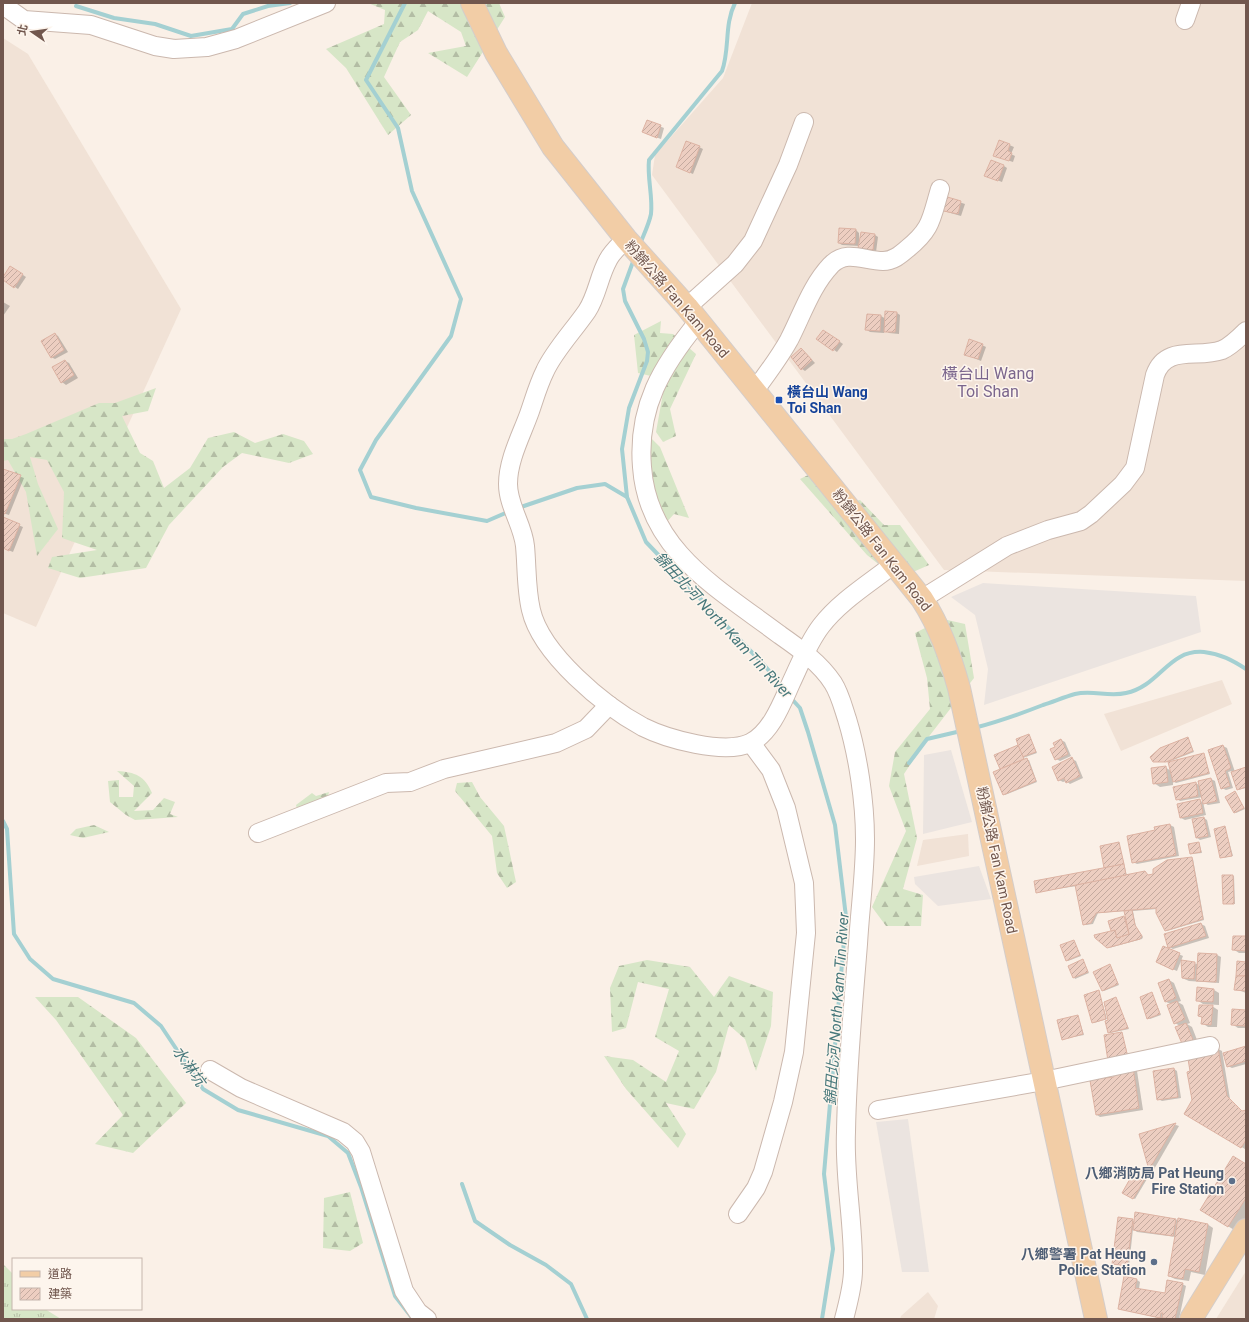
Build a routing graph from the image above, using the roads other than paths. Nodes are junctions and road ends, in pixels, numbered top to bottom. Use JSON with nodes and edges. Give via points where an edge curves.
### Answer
{"nodes":[{"id":1,"x":326,"y":3,"type":"edge"},
{"id":2,"x":472,"y":3,"type":"edge"},
{"id":3,"x":1191,"y":3,"type":"edge"},
{"id":4,"x":3,"y":5,"type":"edge"},
{"id":5,"x":1185,"y":20,"type":"dead end"},
{"id":6,"x":804,"y":122,"type":"dead end"},
{"id":7,"x":940,"y":189,"type":"dead end"},
{"id":8,"x":626,"y":240,"type":"junction"},
{"id":9,"x":693,"y":314,"type":"junction"},
{"id":10,"x":1246,"y":331,"type":"edge"},
{"id":11,"x":755,"y":390,"type":"junction"},
{"id":12,"x":894,"y":564,"type":"junction"},
{"id":13,"x":922,"y":599,"type":"junction"},
{"id":14,"x":805,"y":653,"type":"junction"},
{"id":15,"x":609,"y":705,"type":"junction"},
{"id":16,"x":751,"y":742,"type":"junction"},
{"id":17,"x":258,"y":833,"type":"dead end"},
{"id":18,"x":1210,"y":1046,"type":"dead end"},
{"id":19,"x":210,"y":1070,"type":"dead end"},
{"id":20,"x":1044,"y":1081,"type":"junction"},
{"id":21,"x":878,"y":1110,"type":"dead end"},
{"id":22,"x":738,"y":1214,"type":"dead end"},
{"id":23,"x":1246,"y":1230,"type":"edge"},
{"id":24,"x":427,"y":1319,"type":"edge"},
{"id":25,"x":844,"y":1319,"type":"edge"},
{"id":26,"x":1096,"y":1319,"type":"edge"},
{"id":27,"x":1191,"y":1319,"type":"edge"}],
"edges":[{"from":1,"to":4,"type":"street","via":[[236,39],[207,47],[180,49],[155,46],[90,25],[24,20]]},
{"from":2,"to":8,"type":"main road","name":"粉錦公路 Fan Kam Road","via":[[496,54],[553,147]]},
{"from":3,"to":5,"type":"street"},
{"from":6,"to":9,"type":"street","via":[[788,165],[753,241]]},
{"from":7,"to":11,"type":"street","via":[[926,231],[898,256],[884,261],[849,256],[832,265],[822,276],[786,345]]},
{"from":8,"to":9,"type":"main road","name":"粉錦公路 Fan Kam Road"},
{"from":8,"to":15,"type":"street","via":[[608,259],[589,308],[545,370],[511,464],[508,485],[525,546],[528,596],[536,626],[549,648]]},
{"from":9,"to":11,"type":"main road","name":"粉錦公路 Fan Kam Road"},
{"from":9,"to":14,"type":"street","via":[[648,404],[641,456],[646,498],[666,538],[680,555],[709,581]]},
{"from":10,"to":13,"type":"street","via":[[1222,350],[1171,356],[1161,362],[1153,381],[1135,468],[1123,484],[1091,514],[1081,521],[1048,530],[1007,546]]},
{"from":11,"to":12,"type":"main road","name":"粉錦公路 Fan Kam Road"},
{"from":12,"to":13,"type":"main road","name":"粉錦公路 Fan Kam Road"},
{"from":12,"to":14,"type":"street","via":[[833,613],[821,626]]},
{"from":13,"to":20,"type":"main road","name":"粉錦公路 Fan Kam Road","via":[[942,637],[959,688]]},
{"from":14,"to":16,"type":"street","via":[[767,728]]},
{"from":14,"to":25,"type":"street","via":[[832,681],[842,702],[862,795],[864,817],[864,855],[847,1075],[846,1137],[853,1273]]},
{"from":15,"to":16,"type":"street","via":[[654,732],[684,742],[731,747]]},
{"from":15,"to":17,"type":"street","via":[[586,729],[556,743],[444,769],[414,781],[386,783]]},
{"from":16,"to":22,"type":"street","via":[[771,770],[786,808],[804,884],[806,933],[794,1052],[783,1102],[763,1172],[756,1188]]},
{"from":18,"to":20,"type":"street"},
{"from":19,"to":24,"type":"street","via":[[241,1088],[343,1132],[355,1142],[361,1152],[378,1202],[404,1292],[418,1312]]},
{"from":20,"to":21,"type":"street"},
{"from":20,"to":26,"type":"main road","name":"粉錦公路 Fan Kam Road"},
{"from":23,"to":27,"type":"main road"}]}
